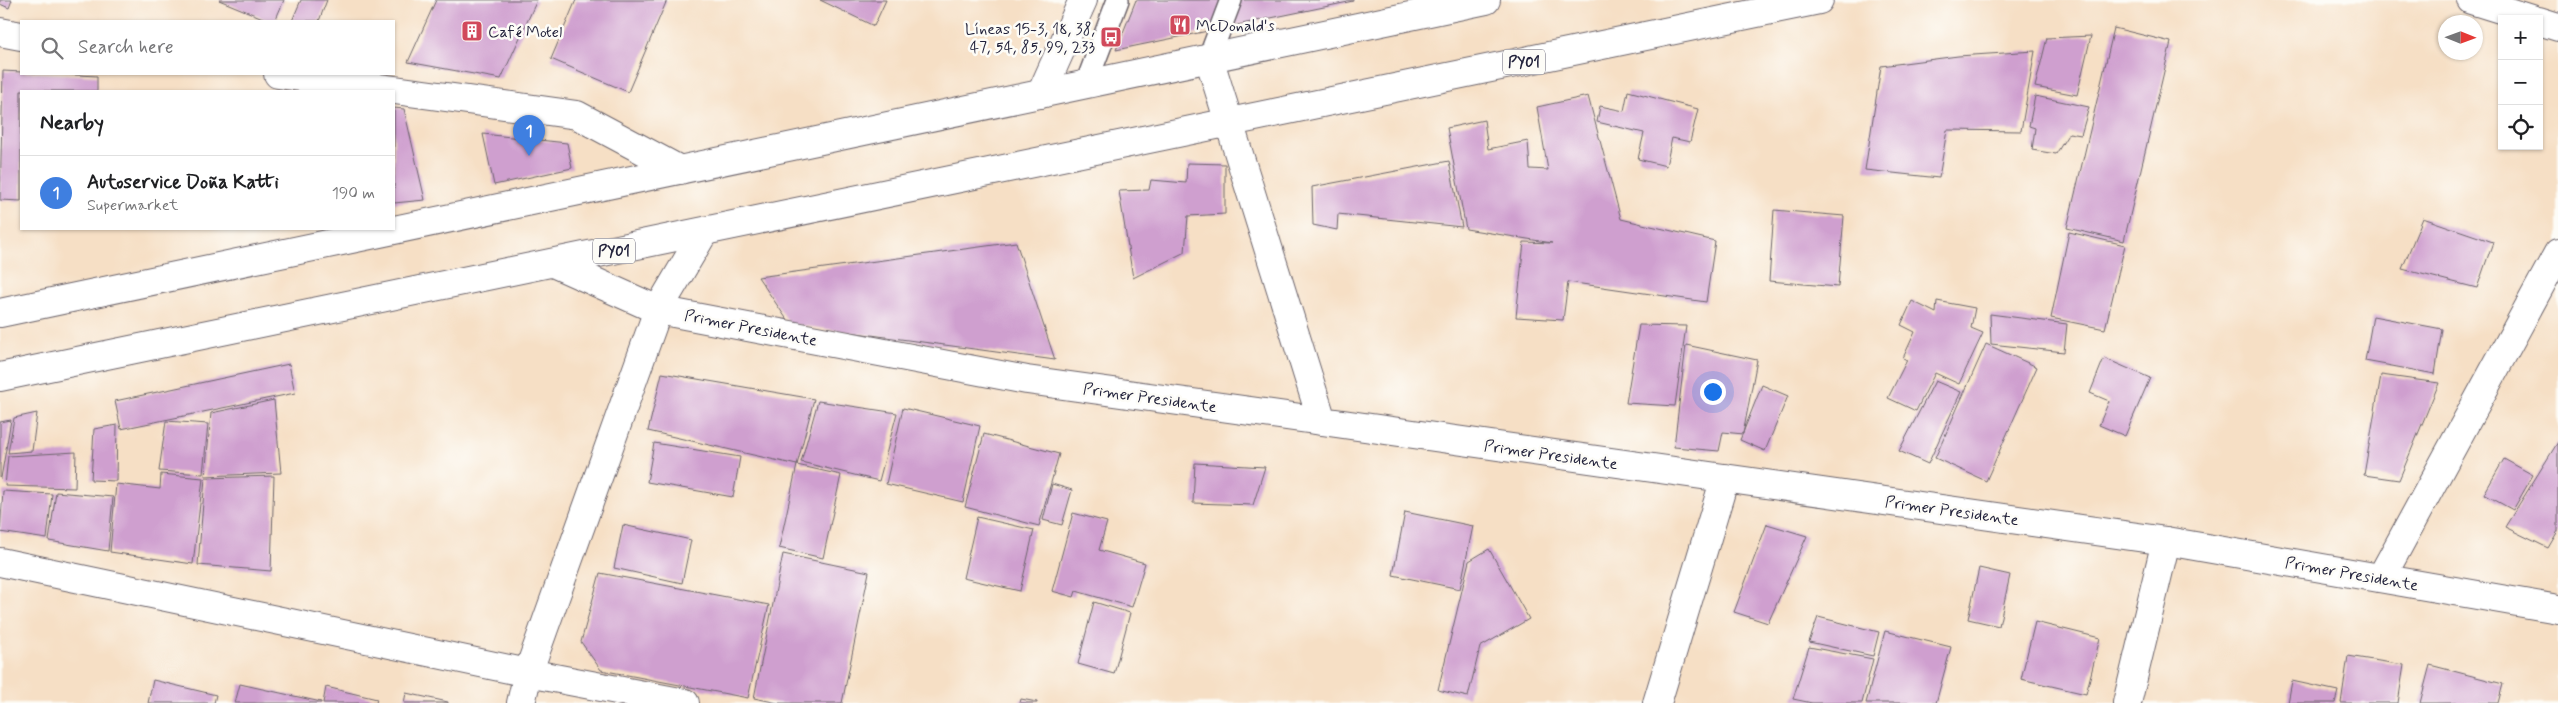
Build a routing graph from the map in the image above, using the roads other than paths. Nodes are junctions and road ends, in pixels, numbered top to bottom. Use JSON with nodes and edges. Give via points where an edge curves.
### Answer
{"nodes":[{"id":1,"x":1083,"y":0,"type":"edge"},
{"id":2,"x":1118,"y":0,"type":"edge"},
{"id":3,"x":1231,"y":0,"type":"edge"},
{"id":4,"x":1819,"y":0,"type":"edge"},
{"id":5,"x":2471,"y":0,"type":"edge"},
{"id":6,"x":1474,"y":1,"type":"edge"},
{"id":7,"x":2519,"y":15,"type":"edge"},
{"id":8,"x":2543,"y":22,"type":"edge"},
{"id":9,"x":2558,"y":26,"type":"edge"},
{"id":10,"x":0,"y":32,"type":"edge"},
{"id":11,"x":20,"y":36,"type":"edge"},
{"id":12,"x":1209,"y":58,"type":"junction"},
{"id":13,"x":285,"y":75,"type":"edge"},
{"id":14,"x":1086,"y":84,"type":"junction"},
{"id":15,"x":392,"y":90,"type":"edge"},
{"id":16,"x":395,"y":90,"type":"edge"},
{"id":17,"x":1041,"y":94,"type":"junction"},
{"id":18,"x":1228,"y":124,"type":"junction"},
{"id":19,"x":680,"y":170,"type":"junction"},
{"id":20,"x":395,"y":230,"type":"edge"},
{"id":21,"x":395,"y":230,"type":"edge"},
{"id":22,"x":704,"y":232,"type":"junction"},
{"id":23,"x":2558,"y":253,"type":"edge"},
{"id":24,"x":554,"y":263,"type":"junction"},
{"id":25,"x":658,"y":310,"type":"junction"},
{"id":26,"x":0,"y":313,"type":"edge"},
{"id":27,"x":0,"y":377,"type":"edge"},
{"id":28,"x":1322,"y":421,"type":"junction"},
{"id":29,"x":1725,"y":478,"type":"junction"},
{"id":30,"x":2166,"y":540,"type":"junction"},
{"id":31,"x":0,"y":562,"type":"edge"},
{"id":32,"x":2381,"y":578,"type":"junction"},
{"id":33,"x":2558,"y":609,"type":"edge"},
{"id":34,"x":528,"y":673,"type":"junction"},
{"id":35,"x":521,"y":703,"type":"edge"},
{"id":36,"x":686,"y":703,"type":"edge"},
{"id":37,"x":1657,"y":703,"type":"edge"},
{"id":38,"x":2127,"y":703,"type":"edge"}],
"edges":[{"from":1,"to":17,"type":"main road"},
{"from":2,"to":14,"type":"lane"},
{"from":3,"to":12,"type":"lane"},
{"from":4,"to":18,"type":"main road","number":"PY01"},
{"from":5,"to":7,"type":"main road"},
{"from":6,"to":12,"type":"main road"},
{"from":8,"to":9,"type":"main road"},
{"from":10,"to":11,"type":"main road"},
{"from":12,"to":14,"type":"main road"},
{"from":12,"to":18,"type":"main road"},
{"from":13,"to":15,"type":"main road"},
{"from":14,"to":17,"type":"main road"},
{"from":16,"to":19,"type":"main road","via":[[577,116]]},
{"from":17,"to":19,"type":"main road"},
{"from":18,"to":22,"type":"main road","number":"PY01"},
{"from":18,"to":28,"type":"main road"},
{"from":19,"to":20,"type":"main road"},
{"from":21,"to":26,"type":"main road"},
{"from":22,"to":24,"type":"main road","number":"PY01"},
{"from":22,"to":25,"type":"main road"},
{"from":23,"to":32,"type":"main road"},
{"from":24,"to":25,"type":"main road","name":"Primer Presidente"},
{"from":24,"to":27,"type":"main road","number":"PY01"},
{"from":25,"to":28,"type":"main road","name":"Primer Presidente","via":[[1027,380]]},
{"from":25,"to":34,"type":"main road"},
{"from":28,"to":29,"type":"main road","name":"Primer Presidente"},
{"from":29,"to":30,"type":"main road","name":"Primer Presidente"},
{"from":29,"to":37,"type":"main road"},
{"from":30,"to":32,"type":"main road","name":"Primer Presidente"},
{"from":30,"to":38,"type":"main road"},
{"from":31,"to":34,"type":"main road"},
{"from":32,"to":33,"type":"main road","name":"Primer Presidente"},
{"from":34,"to":35,"type":"main road"},
{"from":34,"to":36,"type":"main road"}]}
